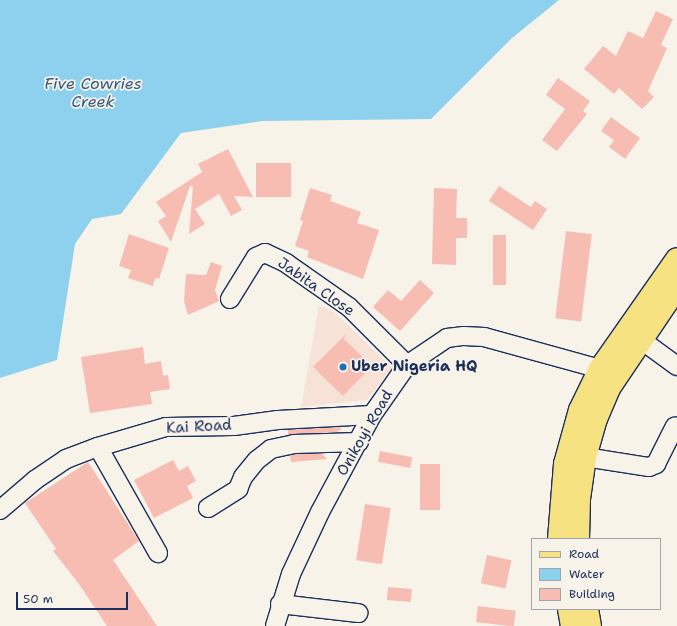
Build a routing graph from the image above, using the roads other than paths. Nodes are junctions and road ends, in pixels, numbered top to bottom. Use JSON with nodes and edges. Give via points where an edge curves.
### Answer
{"nodes":[{"id":1,"x":677,"y":259,"type":"edge"},
{"id":2,"x":677,"y":287,"type":"edge"},
{"id":3,"x":230,"y":299,"type":"dead end"},
{"id":4,"x":640,"y":339,"type":"junction"},
{"id":5,"x":407,"y":365,"type":"junction"},
{"id":6,"x":677,"y":366,"type":"edge"},
{"id":7,"x":600,"y":369,"type":"junction"},
{"id":8,"x":372,"y":415,"type":"junction"},
{"id":9,"x":675,"y":426,"type":"dead end"},
{"id":10,"x":359,"y":442,"type":"junction"},
{"id":11,"x":98,"y":447,"type":"junction"},
{"id":12,"x":585,"y":457,"type":"junction"},
{"id":13,"x":208,"y":508,"type":"dead end"},
{"id":14,"x":0,"y":510,"type":"edge"},
{"id":15,"x":560,"y":538,"type":"edge"},
{"id":16,"x":578,"y":538,"type":"edge"},
{"id":17,"x":158,"y":553,"type":"dead end"},
{"id":18,"x":280,"y":604,"type":"junction"},
{"id":19,"x":569,"y":610,"type":"edge"},
{"id":20,"x":587,"y":610,"type":"edge"},
{"id":21,"x":358,"y":613,"type":"dead end"},
{"id":22,"x":275,"y":626,"type":"edge"},
{"id":23,"x":572,"y":626,"type":"edge"},
{"id":24,"x":590,"y":626,"type":"edge"}],
"edges":[{"from":1,"to":7,"type":"main road"},
{"from":2,"to":4,"type":"main road"},
{"from":3,"to":5,"type":"street","name":"Jabita Close","via":[[256,257],[265,253],[286,263],[349,307]]},
{"from":4,"to":6,"type":"street"},
{"from":4,"to":12,"type":"main road","via":[[609,388],[596,419]]},
{"from":5,"to":7,"type":"street","name":"Onikoyi Road","via":[[447,338],[464,336],[484,337]]},
{"from":5,"to":8,"type":"street","name":"Onikoyi Road"},
{"from":7,"to":15,"type":"main road","via":[[580,410],[565,464],[560,508]]},
{"from":8,"to":10,"type":"street","name":"Onikoyi Road"},
{"from":8,"to":11,"type":"street","name":"Kai Road","via":[[278,420],[234,426],[166,427]]},
{"from":9,"to":12,"type":"street","via":[[656,464],[649,467]]},
{"from":10,"to":13,"type":"street","via":[[294,444],[271,449],[257,460],[243,477],[238,489]]},
{"from":10,"to":18,"type":"street","name":"Onikoyi Road","via":[[320,512]]},
{"from":11,"to":14,"type":"street","name":"Kai Road","via":[[66,460],[36,480]]},
{"from":11,"to":17,"type":"street"},
{"from":12,"to":16,"type":"main road","via":[[578,499]]},
{"from":18,"to":21,"type":"street"},
{"from":18,"to":22,"type":"street","name":"Onikoyi Road"},
{"from":19,"to":23,"type":"main road"},
{"from":20,"to":24,"type":"main road"}]}
